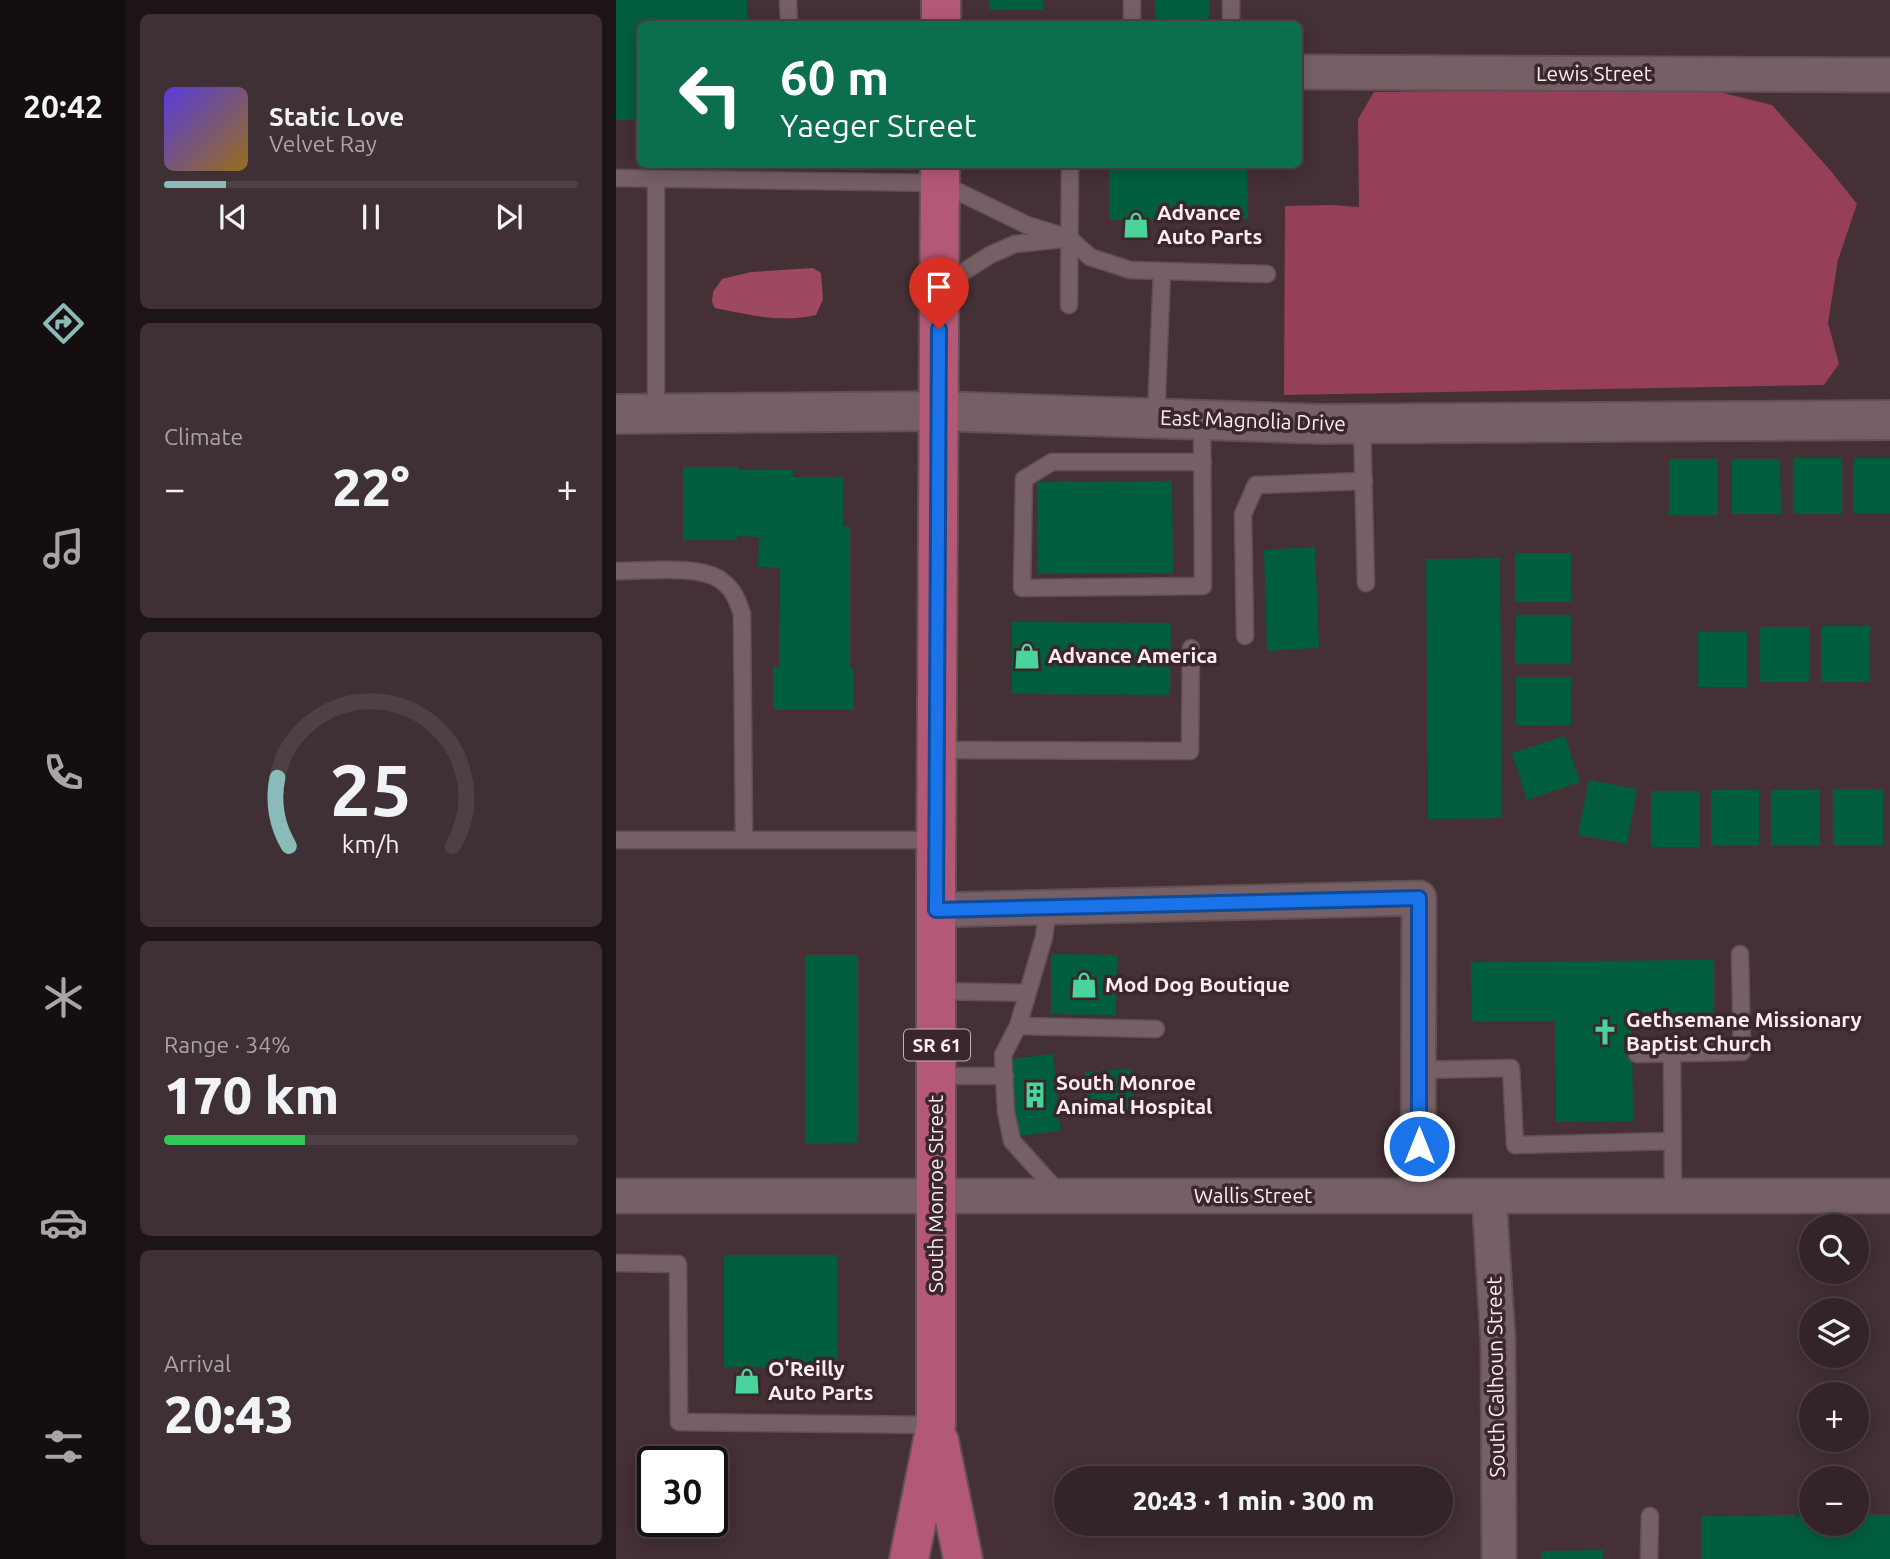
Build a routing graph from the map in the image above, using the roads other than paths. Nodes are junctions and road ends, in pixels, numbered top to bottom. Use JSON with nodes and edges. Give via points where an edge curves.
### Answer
{"nodes":[{"id":1,"x":788,"y":0,"type":"edge"},
{"id":2,"x":941,"y":0,"type":"edge"},
{"id":3,"x":1132,"y":0,"type":"edge"},
{"id":4,"x":1231,"y":0,"type":"edge"},
{"id":5,"x":789,"y":21,"type":"edge"},
{"id":6,"x":941,"y":21,"type":"edge"},
{"id":7,"x":1132,"y":21,"type":"edge"},
{"id":8,"x":1231,"y":21,"type":"edge"},
{"id":9,"x":1302,"y":72,"type":"edge"},
{"id":10,"x":1890,"y":75,"type":"edge"},
{"id":11,"x":1070,"y":168,"type":"edge"},
{"id":12,"x":791,"y":172,"type":"edge"},
{"id":13,"x":940,"y":174,"type":"edge"},
{"id":14,"x":616,"y":178,"type":"edge"},
{"id":15,"x":656,"y":178,"type":"junction"},
{"id":16,"x":1069,"y":238,"type":"junction"},
{"id":17,"x":1162,"y":271,"type":"junction"},
{"id":18,"x":1267,"y":274,"type":"dead end"},
{"id":19,"x":939,"y":287,"type":"junction"},
{"id":20,"x":1069,"y":305,"type":"dead end"},
{"id":21,"x":938,"y":411,"type":"junction"},
{"id":22,"x":656,"y":413,"type":"junction"},
{"id":23,"x":616,"y":414,"type":"edge"},
{"id":24,"x":1156,"y":418,"type":"junction"},
{"id":25,"x":1202,"y":420,"type":"junction"},
{"id":26,"x":1890,"y":420,"type":"edge"},
{"id":27,"x":1362,"y":424,"type":"junction"},
{"id":28,"x":1203,"y":462,"type":"junction"},
{"id":29,"x":1364,"y":481,"type":"junction"},
{"id":30,"x":616,"y":571,"type":"edge"},
{"id":31,"x":1366,"y":583,"type":"dead end"},
{"id":32,"x":1245,"y":636,"type":"dead end"},
{"id":33,"x":1191,"y":648,"type":"dead end"},
{"id":34,"x":937,"y":750,"type":"junction"},
{"id":35,"x":616,"y":839,"type":"edge"},
{"id":36,"x":744,"y":840,"type":"junction"},
{"id":37,"x":937,"y":840,"type":"junction"},
{"id":38,"x":1048,"y":907,"type":"junction"},
{"id":39,"x":936,"y":910,"type":"junction"},
{"id":40,"x":1740,"y":954,"type":"dead end"},
{"id":41,"x":937,"y":991,"type":"junction"},
{"id":42,"x":1027,"y":993,"type":"junction"},
{"id":43,"x":1018,"y":1026,"type":"junction"},
{"id":44,"x":1156,"y":1028,"type":"dead end"},
{"id":45,"x":1672,"y":1053,"type":"junction"},
{"id":46,"x":1637,"y":1054,"type":"dead end"},
{"id":47,"x":1419,"y":1070,"type":"junction"},
{"id":48,"x":937,"y":1076,"type":"junction"},
{"id":49,"x":1005,"y":1076,"type":"junction"},
{"id":50,"x":1673,"y":1141,"type":"junction"},
{"id":51,"x":616,"y":1196,"type":"edge"},
{"id":52,"x":937,"y":1196,"type":"junction"},
{"id":53,"x":1061,"y":1196,"type":"junction"},
{"id":54,"x":1418,"y":1196,"type":"junction"},
{"id":55,"x":1489,"y":1196,"type":"junction"},
{"id":56,"x":1673,"y":1196,"type":"junction"},
{"id":57,"x":1890,"y":1196,"type":"edge"},
{"id":58,"x":616,"y":1263,"type":"edge"},
{"id":59,"x":936,"y":1425,"type":"junction"},
{"id":60,"x":1650,"y":1516,"type":"dead end"},
{"id":61,"x":909,"y":1559,"type":"edge"},
{"id":62,"x":963,"y":1559,"type":"edge"},
{"id":63,"x":1499,"y":1559,"type":"edge"},
{"id":64,"x":1649,"y":1559,"type":"edge"}],
"edges":[{"from":1,"to":5,"type":"lane"},
{"from":2,"to":6,"type":"main road"},
{"from":3,"to":7,"type":"lane"},
{"from":4,"to":8,"type":"lane"},
{"from":9,"to":10,"type":"street","name":"Lewis Street"},
{"from":11,"to":16,"type":"lane"},
{"from":12,"to":13,"type":"lane"},
{"from":12,"to":15,"type":"lane"},
{"from":13,"to":16,"type":"lane","via":[[1027,225]]},
{"from":13,"to":19,"type":"main road","name":"South Monroe Street","number":"SR 61"},
{"from":14,"to":15,"type":"lane"},
{"from":15,"to":22,"type":"lane"},
{"from":16,"to":17,"type":"lane","via":[[1090,257],[1130,270]]},
{"from":16,"to":19,"type":"lane","via":[[1015,244]]},
{"from":16,"to":20,"type":"lane"},
{"from":17,"to":18,"type":"lane"},
{"from":17,"to":24,"type":"lane"},
{"from":19,"to":21,"type":"main road","name":"South Monroe Street","number":"SR 61"},
{"from":21,"to":22,"type":"main road","name":"East Magnolia Drive"},
{"from":21,"to":24,"type":"main road","name":"East Magnolia Drive"},
{"from":21,"to":34,"type":"main road","name":"South Monroe Street","number":"SR 61"},
{"from":22,"to":23,"type":"main road","name":"East Magnolia Drive"},
{"from":24,"to":25,"type":"main road","name":"East Magnolia Drive"},
{"from":25,"to":27,"type":"main road","name":"East Magnolia Drive"},
{"from":25,"to":28,"type":"lane"},
{"from":26,"to":27,"type":"main road","name":"East Magnolia Drive"},
{"from":27,"to":29,"type":"lane"},
{"from":28,"to":28,"type":"lane","via":[[1203,586],[1022,587],[1024,479],[1052,462]]},
{"from":29,"to":31,"type":"lane"},
{"from":29,"to":32,"type":"lane","via":[[1256,485],[1243,514]]},
{"from":30,"to":36,"type":"lane","via":[[711,574],[736,596],[742,614]]},
{"from":33,"to":34,"type":"lane","via":[[1190,751]]},
{"from":34,"to":37,"type":"main road","name":"South Monroe Street","number":"SR 61"},
{"from":35,"to":36,"type":"lane"},
{"from":36,"to":37,"type":"lane"},
{"from":37,"to":39,"type":"main road","name":"South Monroe Street","number":"SR 61"},
{"from":38,"to":39,"type":"street"},
{"from":38,"to":42,"type":"lane"},
{"from":38,"to":47,"type":"street","via":[[1419,898]]},
{"from":39,"to":41,"type":"main road","name":"South Monroe Street","number":"SR 61"},
{"from":40,"to":45,"type":"lane","via":[[1742,1052]]},
{"from":41,"to":42,"type":"lane"},
{"from":41,"to":48,"type":"main road","name":"South Monroe Street","number":"SR 61"},
{"from":42,"to":43,"type":"lane"},
{"from":43,"to":44,"type":"lane"},
{"from":43,"to":49,"type":"lane","via":[[1003,1055]]},
{"from":45,"to":46,"type":"lane"},
{"from":45,"to":50,"type":"lane"},
{"from":47,"to":50,"type":"lane","via":[[1511,1068],[1515,1144]]},
{"from":47,"to":54,"type":"street"},
{"from":48,"to":49,"type":"lane"},
{"from":48,"to":52,"type":"main road","name":"South Monroe Street","number":"SR 61"},
{"from":49,"to":53,"type":"lane","via":[[1012,1141]]},
{"from":50,"to":56,"type":"lane"},
{"from":51,"to":52,"type":"street","name":"Wallis Street"},
{"from":52,"to":53,"type":"street","name":"Wallis Street"},
{"from":52,"to":59,"type":"main road","name":"South Monroe Street","number":"SR 61"},
{"from":53,"to":54,"type":"street","name":"Wallis Street"},
{"from":54,"to":55,"type":"street","name":"Wallis Street"},
{"from":55,"to":56,"type":"street","name":"Wallis Street"},
{"from":55,"to":63,"type":"street","name":"South Calhoun Street","via":[[1498,1341]]},
{"from":56,"to":57,"type":"street","name":"Wallis Street"},
{"from":58,"to":59,"type":"lane","via":[[678,1264],[679,1422]]},
{"from":59,"to":61,"type":"main road","name":"South Monroe Street","number":"SR 61"},
{"from":59,"to":62,"type":"main road","name":"South Monroe Street","number":"SR 61"},
{"from":60,"to":64,"type":"lane"}]}
